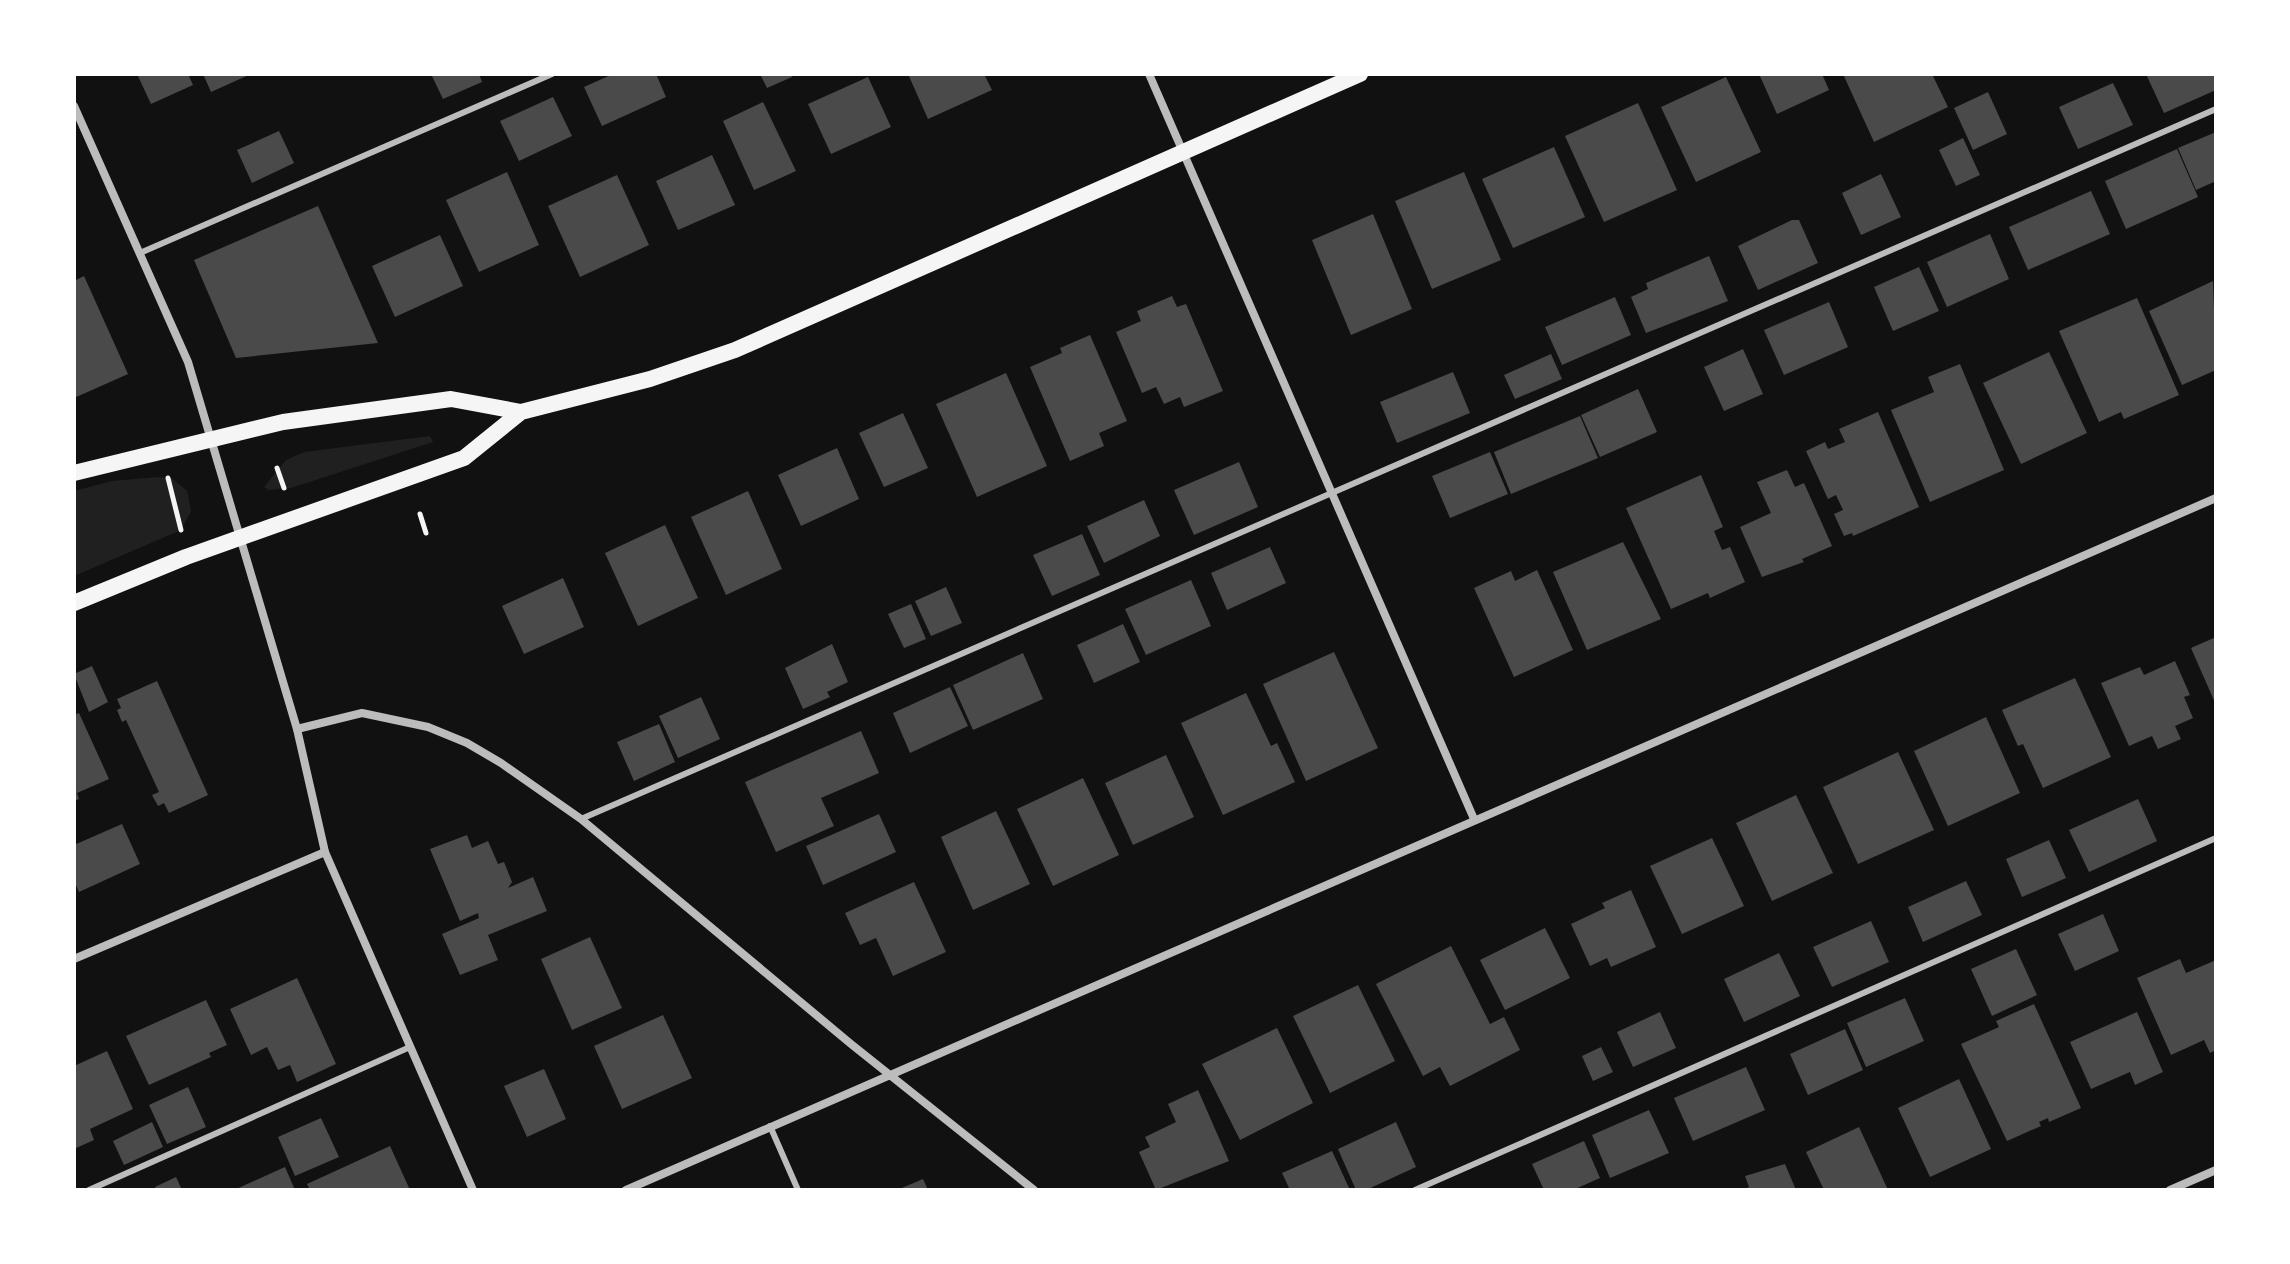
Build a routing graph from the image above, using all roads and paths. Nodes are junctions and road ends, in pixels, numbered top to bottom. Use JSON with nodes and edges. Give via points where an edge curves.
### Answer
{"nodes":[{"id":1,"x":552,"y":74,"type":"edge"},
{"id":2,"x":1149,"y":74,"type":"edge"},
{"id":3,"x":1360,"y":74,"type":"edge"},
{"id":4,"x":74,"y":106,"type":"edge"},
{"id":5,"x":2216,"y":109,"type":"edge"},
{"id":6,"x":78,"y":127,"type":"edge"},
{"id":7,"x":1183,"y":152,"type":"junction"},
{"id":8,"x":140,"y":253,"type":"junction"},
{"id":9,"x":521,"y":412,"type":"junction"},
{"id":10,"x":211,"y":438,"type":"junction"},
{"id":11,"x":277,"y":468,"type":"dead end"},
{"id":12,"x":74,"y":473,"type":"edge"},
{"id":13,"x":168,"y":477,"type":"dead end"},
{"id":14,"x":284,"y":488,"type":"dead end"},
{"id":15,"x":1332,"y":495,"type":"junction"},
{"id":16,"x":2216,"y":498,"type":"edge"},
{"id":17,"x":420,"y":514,"type":"dead end"},
{"id":18,"x":181,"y":530,"type":"dead end"},
{"id":19,"x":426,"y":533,"type":"dead end"},
{"id":20,"x":241,"y":537,"type":"junction"},
{"id":21,"x":74,"y":603,"type":"edge"},
{"id":22,"x":297,"y":729,"type":"junction"},
{"id":23,"x":581,"y":819,"type":"junction"},
{"id":24,"x":1474,"y":819,"type":"junction"},
{"id":25,"x":2216,"y":838,"type":"edge"},
{"id":26,"x":325,"y":852,"type":"junction"},
{"id":27,"x":74,"y":959,"type":"edge"},
{"id":28,"x":410,"y":1047,"type":"junction"},
{"id":29,"x":888,"y":1074,"type":"junction"},
{"id":30,"x":770,"y":1126,"type":"junction"},
{"id":31,"x":2216,"y":1170,"type":"edge"},
{"id":32,"x":89,"y":1190,"type":"edge"},
{"id":33,"x":473,"y":1190,"type":"edge"},
{"id":34,"x":626,"y":1190,"type":"edge"},
{"id":35,"x":798,"y":1190,"type":"edge"},
{"id":36,"x":1034,"y":1190,"type":"edge"},
{"id":37,"x":1415,"y":1190,"type":"edge"},
{"id":38,"x":2170,"y":1190,"type":"edge"}],
"edges":[{"from":1,"to":8,"type":"lane"},
{"from":2,"to":7,"type":"street"},
{"from":3,"to":7,"type":"main road"},
{"from":4,"to":6,"type":"street"},
{"from":5,"to":15,"type":"lane"},
{"from":6,"to":8,"type":"street"},
{"from":7,"to":9,"type":"main road","via":[[735,350],[650,379]]},
{"from":7,"to":15,"type":"street"},
{"from":8,"to":10,"type":"street","via":[[188,362]]},
{"from":9,"to":10,"type":"main road","via":[[451,399]]},
{"from":9,"to":20,"type":"main road","via":[[464,458]]},
{"from":10,"to":12,"type":"main road"},
{"from":10,"to":20,"type":"street"},
{"from":11,"to":14,"type":"path"},
{"from":13,"to":18,"type":"path"},
{"from":15,"to":23,"type":"lane"},
{"from":15,"to":24,"type":"street"},
{"from":16,"to":24,"type":"street"},
{"from":17,"to":19,"type":"path"},
{"from":20,"to":21,"type":"main road"},
{"from":20,"to":22,"type":"street"},
{"from":22,"to":23,"type":"street","via":[[362,713],[428,727],[490,756]]},
{"from":22,"to":26,"type":"street"},
{"from":23,"to":29,"type":"street"},
{"from":24,"to":29,"type":"street"},
{"from":25,"to":37,"type":"lane"},
{"from":26,"to":27,"type":"street"},
{"from":26,"to":28,"type":"street"},
{"from":28,"to":32,"type":"lane"},
{"from":28,"to":33,"type":"street"},
{"from":29,"to":30,"type":"street"},
{"from":29,"to":36,"type":"street"},
{"from":30,"to":34,"type":"street"},
{"from":30,"to":35,"type":"lane"},
{"from":31,"to":38,"type":"street"}]}
